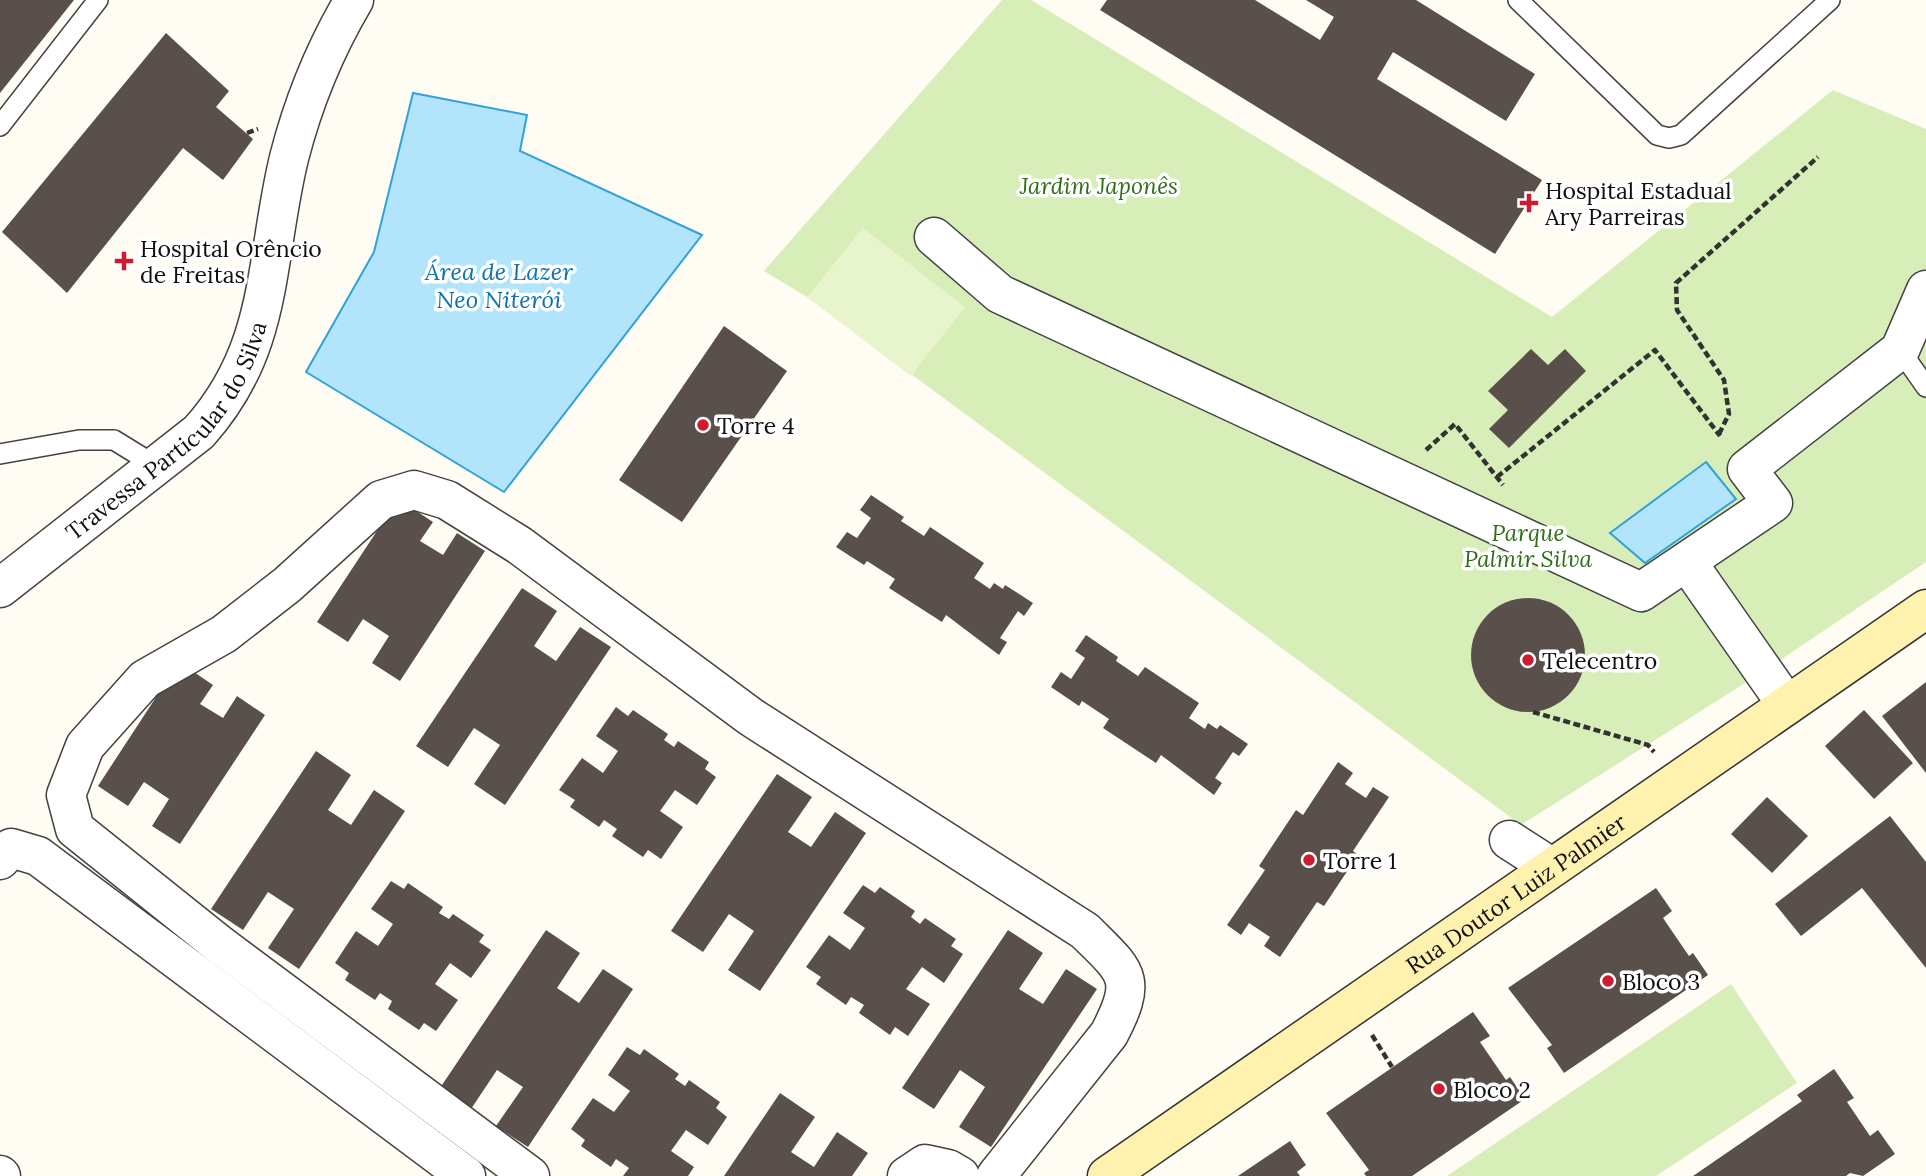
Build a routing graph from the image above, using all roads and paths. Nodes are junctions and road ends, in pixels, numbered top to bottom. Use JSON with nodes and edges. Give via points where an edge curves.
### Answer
{"nodes":[{"id":1,"x":98,"y":0,"type":"edge"},
{"id":2,"x":354,"y":0,"type":"edge"},
{"id":3,"x":1518,"y":0,"type":"edge"},
{"id":4,"x":1830,"y":0,"type":"edge"},
{"id":5,"x":0,"y":126,"type":"edge"},
{"id":6,"x":1818,"y":157,"type":"dead end"},
{"id":7,"x":934,"y":237,"type":"dead end"},
{"id":8,"x":1926,"y":290,"type":"edge"},
{"id":9,"x":1900,"y":350,"type":"junction"},
{"id":10,"x":1926,"y":387,"type":"edge"},
{"id":11,"x":0,"y":454,"type":"edge"},
{"id":12,"x":158,"y":467,"type":"junction"},
{"id":13,"x":1497,"y":477,"type":"dead end"},
{"id":14,"x":1687,"y":562,"type":"junction"},
{"id":15,"x":0,"y":588,"type":"edge"},
{"id":16,"x":1926,"y":610,"type":"edge"},
{"id":17,"x":1787,"y":705,"type":"junction"},
{"id":18,"x":1533,"y":712,"type":"dead end"},
{"id":19,"x":1677,"y":780,"type":"junction"},
{"id":20,"x":1509,"y":840,"type":"dead end"},
{"id":21,"x":0,"y":860,"type":"edge"},
{"id":22,"x":1551,"y":867,"type":"junction"},
{"id":23,"x":1371,"y":1034,"type":"dead end"},
{"id":24,"x":1392,"y":1067,"type":"dead end"},
{"id":25,"x":466,"y":1176,"type":"edge"},
{"id":26,"x":530,"y":1176,"type":"edge"},
{"id":27,"x":907,"y":1176,"type":"edge"},
{"id":28,"x":960,"y":1176,"type":"edge"},
{"id":29,"x":996,"y":1176,"type":"edge"},
{"id":30,"x":1107,"y":1176,"type":"edge"}],
"edges":[{"from":1,"to":5,"type":"lane"},
{"from":2,"to":12,"type":"street","name":"Travessa Particular do Silva","via":[[302,113],[256,338],[242,372],[216,413]]},
{"from":3,"to":4,"type":"lane","via":[[1657,135],[1669,138],[1681,135]]},
{"from":6,"to":13,"type":"path","via":[[1676,283],[1677,310],[1724,380],[1729,414],[1718,434],[1655,350]]},
{"from":7,"to":14,"type":"street","via":[[1000,294],[1641,592]]},
{"from":8,"to":9,"type":"street"},
{"from":9,"to":10,"type":"lane"},
{"from":9,"to":14,"type":"street","via":[[1747,469],[1773,503]]},
{"from":11,"to":12,"type":"lane","via":[[79,440],[114,440]]},
{"from":12,"to":15,"type":"street","name":"Travessa Particular do Silva"},
{"from":14,"to":17,"type":"street"},
{"from":16,"to":17,"type":"main road","name":"Rua Doutor Luiz Palmier"},
{"from":17,"to":19,"type":"main road","name":"Rua Doutor Luiz Palmier"},
{"from":18,"to":19,"type":"path","via":[[1648,745]]},
{"from":19,"to":22,"type":"main road","name":"Rua Doutor Luiz Palmier"},
{"from":20,"to":22,"type":"street"},
{"from":21,"to":25,"type":"street","via":[[10,848],[38,856]]},
{"from":22,"to":30,"type":"main road","name":"Rua Doutor Luiz Palmier"},
{"from":23,"to":24,"type":"path"},
{"from":26,"to":29,"type":"street","via":[[219,945],[75,829],[66,795],[85,747],[145,679],[224,634],[287,585],[381,500],[414,490],[447,500],[519,545],[751,718],[1085,930],[1123,969],[1123,1008],[1109,1034]]},
{"from":27,"to":28,"type":"street","via":[[925,1164]]}]}
